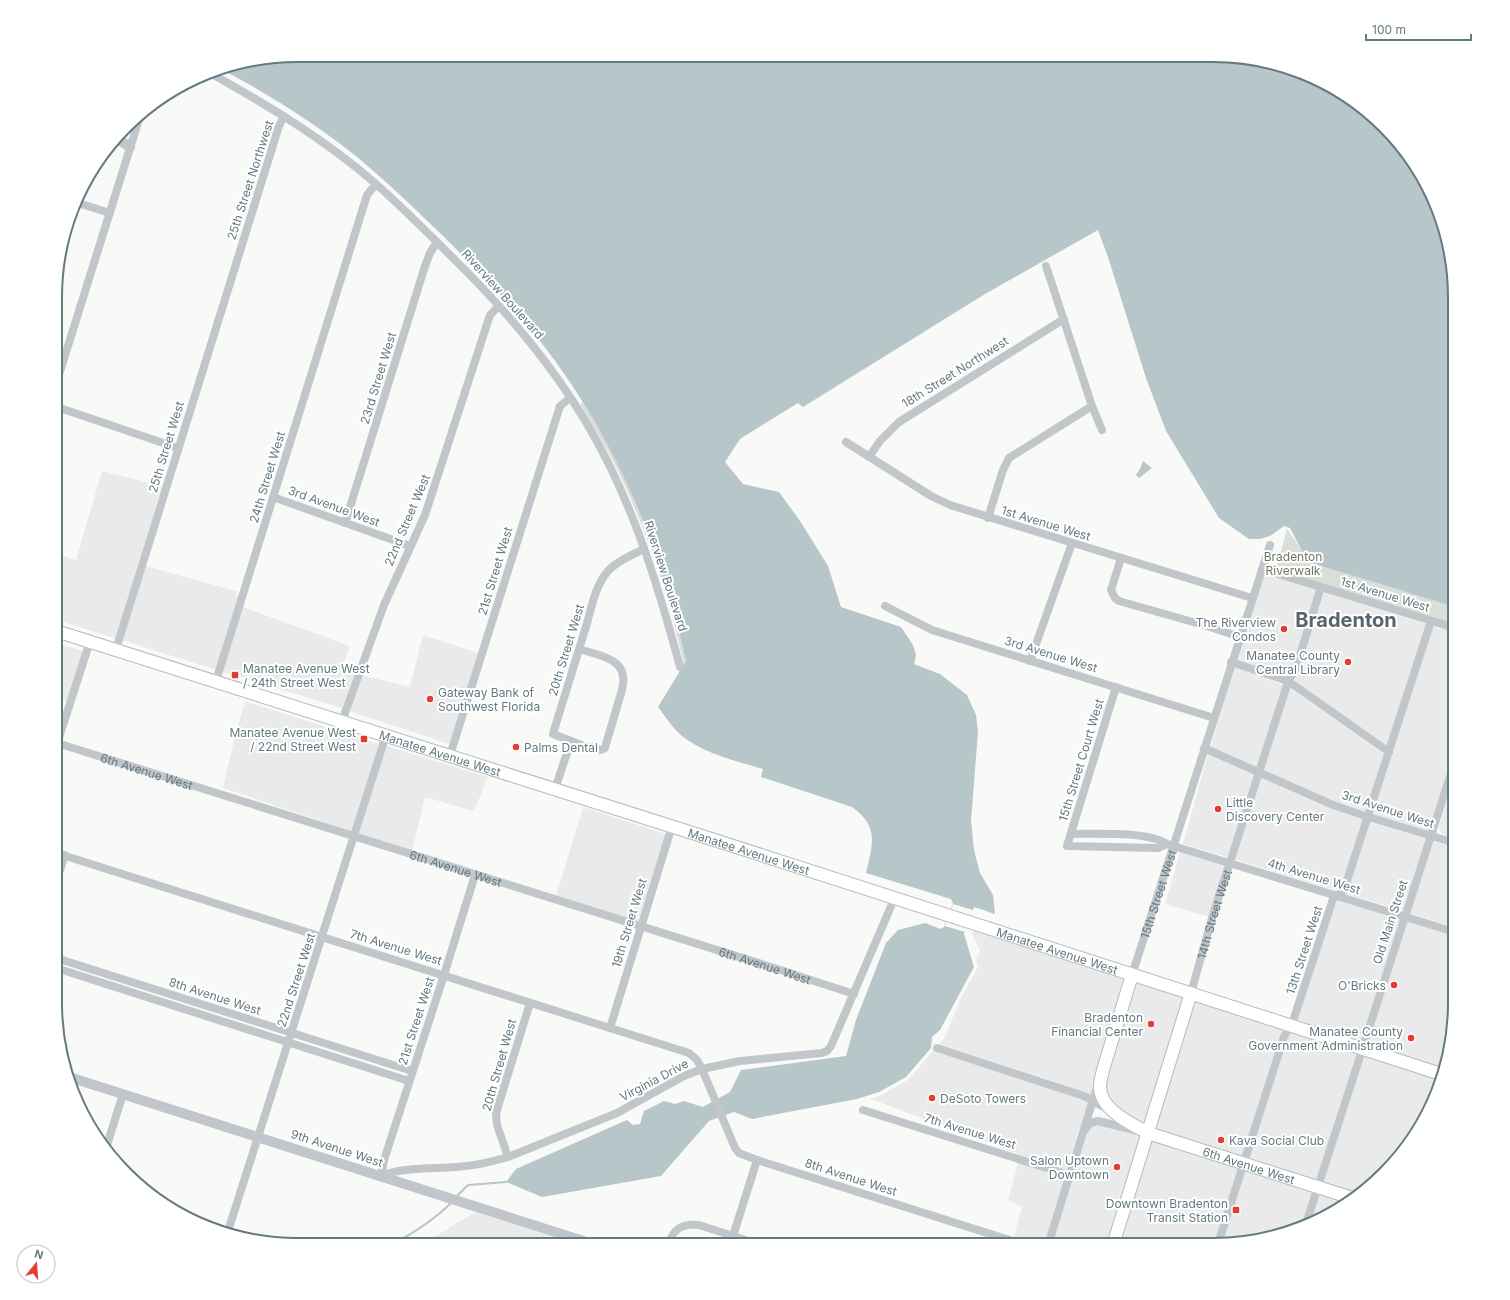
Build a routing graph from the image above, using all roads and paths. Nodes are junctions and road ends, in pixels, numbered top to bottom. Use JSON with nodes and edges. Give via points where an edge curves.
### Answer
{"nodes":[{"id":1,"x":216,"y":76,"type":"edge"},
{"id":2,"x":284,"y":116,"type":"junction"},
{"id":3,"x":137,"y":125,"type":"edge"},
{"id":4,"x":121,"y":141,"type":"edge"},
{"id":5,"x":130,"y":147,"type":"junction"},
{"id":6,"x":376,"y":184,"type":"junction"},
{"id":7,"x":81,"y":204,"type":"edge"},
{"id":8,"x":110,"y":213,"type":"junction"},
{"id":9,"x":437,"y":242,"type":"junction"},
{"id":10,"x":240,"y":252,"type":"joint"},
{"id":11,"x":1046,"y":266,"type":"dead end"},
{"id":12,"x":499,"y":306,"type":"junction"},
{"id":13,"x":1064,"y":318,"type":"junction"},
{"id":14,"x":62,"y":365,"type":"edge"},
{"id":15,"x":570,"y":398,"type":"junction"},
{"id":16,"x":1092,"y":406,"type":"junction"},
{"id":17,"x":62,"y":409,"type":"edge"},
{"id":18,"x":1102,"y":430,"type":"dead end"},
{"id":19,"x":846,"y":442,"type":"dead end"},
{"id":20,"x":178,"y":448,"type":"junction"},
{"id":21,"x":869,"y":457,"type":"junction"},
{"id":22,"x":273,"y":497,"type":"junction"},
{"id":23,"x":988,"y":518,"type":"junction"},
{"id":24,"x":345,"y":523,"type":"junction"},
{"id":25,"x":1072,"y":543,"type":"junction"},
{"id":26,"x":1270,"y":545,"type":"dead end"},
{"id":27,"x":410,"y":546,"type":"junction"},
{"id":28,"x":644,"y":549,"type":"junction"},
{"id":29,"x":1121,"y":558,"type":"junction"},
{"id":30,"x":1262,"y":569,"type":"junction"},
{"id":31,"x":1321,"y":587,"type":"junction"},
{"id":32,"x":1252,"y":598,"type":"junction"},
{"id":33,"x":885,"y":606,"type":"dead end"},
{"id":34,"x":1431,"y":621,"type":"junction"},
{"id":35,"x":1448,"y":626,"type":"edge"},
{"id":36,"x":62,"y":633,"type":"edge"},
{"id":37,"x":1240,"y":637,"type":"junction"},
{"id":38,"x":90,"y":641,"type":"junction"},
{"id":39,"x":116,"y":649,"type":"junction"},
{"id":40,"x":579,"y":649,"type":"junction"},
{"id":41,"x":1030,"y":661,"type":"junction"},
{"id":42,"x":1232,"y":662,"type":"junction"},
{"id":43,"x":680,"y":667,"type":"dead end"},
{"id":44,"x":216,"y":681,"type":"junction"},
{"id":45,"x":1288,"y":682,"type":"junction"},
{"id":46,"x":1116,"y":687,"type":"junction"},
{"id":47,"x":1214,"y":718,"type":"junction"},
{"id":48,"x":342,"y":721,"type":"junction"},
{"id":49,"x":62,"y":729,"type":"edge"},
{"id":50,"x":386,"y":735,"type":"junction"},
{"id":51,"x":572,"y":741,"type":"junction"},
{"id":52,"x":62,"y":747,"type":"edge"},
{"id":53,"x":1204,"y":748,"type":"junction"},
{"id":54,"x":1389,"y":752,"type":"junction"},
{"id":55,"x":450,"y":755,"type":"junction"},
{"id":56,"x":1258,"y":772,"type":"junction"},
{"id":57,"x":1448,"y":783,"type":"edge"},
{"id":58,"x":555,"y":789,"type":"junction"},
{"id":59,"x":1368,"y":817,"type":"junction"},
{"id":60,"x":672,"y":826,"type":"junction"},
{"id":61,"x":354,"y":836,"type":"junction"},
{"id":62,"x":1431,"y":836,"type":"junction"},
{"id":63,"x":1069,"y":840,"type":"junction"},
{"id":64,"x":1448,"y":841,"type":"edge"},
{"id":65,"x":1170,"y":845,"type":"junction"},
{"id":66,"x":62,"y":854,"type":"edge"},
{"id":67,"x":65,"y":855,"type":"junction"},
{"id":68,"x":1230,"y":862,"type":"junction"},
{"id":69,"x":62,"y":864,"type":"edge"},
{"id":70,"x":475,"y":875,"type":"junction"},
{"id":71,"x":1337,"y":896,"type":"junction"},
{"id":72,"x":895,"y":897,"type":"junction"},
{"id":73,"x":1404,"y":915,"type":"junction"},
{"id":74,"x":641,"y":926,"type":"junction"},
{"id":75,"x":1448,"y":930,"type":"edge"},
{"id":76,"x":322,"y":937,"type":"junction"},
{"id":77,"x":62,"y":960,"type":"edge"},
{"id":78,"x":62,"y":970,"type":"edge"},
{"id":79,"x":444,"y":975,"type":"junction"},
{"id":80,"x":1132,"y":975,"type":"junction"},
{"id":81,"x":854,"y":994,"type":"junction"},
{"id":82,"x":1191,"y":994,"type":"junction"},
{"id":83,"x":530,"y":1003,"type":"junction"},
{"id":84,"x":1291,"y":1025,"type":"junction"},
{"id":85,"x":610,"y":1028,"type":"junction"},
{"id":86,"x":292,"y":1033,"type":"junction"},
{"id":87,"x":288,"y":1042,"type":"junction"},
{"id":88,"x":937,"y":1048,"type":"dead end"},
{"id":89,"x":1362,"y":1048,"type":"junction"},
{"id":90,"x":702,"y":1069,"type":"junction"},
{"id":91,"x":1103,"y":1070,"type":"junction"},
{"id":92,"x":412,"y":1071,"type":"junction"},
{"id":93,"x":1437,"y":1073,"type":"edge"},
{"id":94,"x":74,"y":1079,"type":"edge"},
{"id":95,"x":410,"y":1080,"type":"junction"},
{"id":96,"x":710,"y":1087,"type":"joint"},
{"id":97,"x":123,"y":1094,"type":"junction"},
{"id":98,"x":1093,"y":1101,"type":"junction"},
{"id":99,"x":863,"y":1110,"type":"dead end"},
{"id":100,"x":1115,"y":1113,"type":"junction"},
{"id":101,"x":1148,"y":1133,"type":"junction"},
{"id":102,"x":1082,"y":1134,"type":"junction"},
{"id":103,"x":258,"y":1137,"type":"junction"},
{"id":104,"x":108,"y":1142,"type":"edge"},
{"id":105,"x":508,"y":1157,"type":"junction"},
{"id":106,"x":757,"y":1160,"type":"junction"},
{"id":107,"x":1244,"y":1164,"type":"junction"},
{"id":108,"x":1070,"y":1175,"type":"junction"},
{"id":109,"x":381,"y":1176,"type":"junction"},
{"id":110,"x":1317,"y":1187,"type":"junction"},
{"id":111,"x":1346,"y":1196,"type":"edge"},
{"id":112,"x":1308,"y":1218,"type":"edge"},
{"id":113,"x":229,"y":1228,"type":"edge"},
{"id":114,"x":733,"y":1236,"type":"junction"},
{"id":115,"x":574,"y":1238,"type":"edge"},
{"id":116,"x":670,"y":1238,"type":"edge"},
{"id":117,"x":739,"y":1238,"type":"edge"},
{"id":118,"x":1003,"y":1238,"type":"edge"},
{"id":119,"x":1050,"y":1238,"type":"edge"},
{"id":120,"x":1115,"y":1238,"type":"edge"},
{"id":121,"x":1220,"y":1238,"type":"edge"}],
"edges":[{"from":1,"to":2,"type":"street","name":"Riverview Boulevard"},
{"from":2,"to":6,"type":"street","name":"Riverview Boulevard","via":[[326,144]]},
{"from":2,"to":10,"type":"street","name":"25th Street Northwest"},
{"from":3,"to":5,"type":"street"},
{"from":4,"to":5,"type":"street"},
{"from":5,"to":8,"type":"street"},
{"from":6,"to":9,"type":"street","name":"Riverview Boulevard"},
{"from":6,"to":22,"type":"street","name":"24th Street West","via":[[366,195]]},
{"from":7,"to":8,"type":"street"},
{"from":8,"to":14,"type":"street"},
{"from":9,"to":12,"type":"street","name":"Riverview Boulevard"},
{"from":9,"to":24,"type":"street","name":"23rd Street West","via":[[425,266]]},
{"from":10,"to":20,"type":"street","name":"25th Street West"},
{"from":11,"to":13,"type":"street"},
{"from":12,"to":15,"type":"street","name":"Riverview Boulevard","via":[[528,339]]},
{"from":12,"to":27,"type":"street","name":"22nd Street West","via":[[490,315],[487,323],[425,515]]},
{"from":13,"to":16,"type":"street"},
{"from":13,"to":21,"type":"street","name":"18th Street Northwest","via":[[898,422]]},
{"from":15,"to":28,"type":"street","name":"Riverview Boulevard","via":[[590,428],[620,489],[636,523]]},
{"from":15,"to":55,"type":"street","name":"21st Street West","via":[[560,406]]},
{"from":16,"to":18,"type":"street"},
{"from":16,"to":23,"type":"street","via":[[1009,458]]},
{"from":17,"to":20,"type":"street"},
{"from":19,"to":21,"type":"street","name":"1st Avenue West"},
{"from":20,"to":39,"type":"street","name":"25th Street West"},
{"from":21,"to":23,"type":"street","name":"1st Avenue West","via":[[931,496]]},
{"from":22,"to":24,"type":"street","name":"3rd Avenue West"},
{"from":22,"to":44,"type":"street","name":"24th Street West"},
{"from":23,"to":25,"type":"street","name":"1st Avenue West"},
{"from":24,"to":27,"type":"street","name":"3rd Avenue West"},
{"from":25,"to":29,"type":"street","name":"1st Avenue West"},
{"from":25,"to":41,"type":"street"},
{"from":26,"to":30,"type":"street","name":"15th Street West"},
{"from":27,"to":48,"type":"street","name":"22nd Street West","via":[[384,605]]},
{"from":28,"to":40,"type":"street","name":"20th Street West","via":[[615,564],[604,577],[596,592]]},
{"from":28,"to":43,"type":"street","name":"Riverview Boulevard","via":[[662,599]]},
{"from":29,"to":32,"type":"street","name":"1st Avenue West"},
{"from":29,"to":37,"type":"street","via":[[1112,590],[1119,601]]},
{"from":30,"to":31,"type":"street","name":"1st Avenue West"},
{"from":30,"to":32,"type":"street","name":"15th Street West"},
{"from":31,"to":34,"type":"street","name":"1st Avenue West"},
{"from":31,"to":45,"type":"street","name":"14th Street West","via":[[1296,668]]},
{"from":32,"to":37,"type":"street","name":"15th Street West"},
{"from":33,"to":41,"type":"street","name":"3rd Avenue West","via":[[932,630]]},
{"from":34,"to":35,"type":"street","name":"1st Avenue West"},
{"from":34,"to":54,"type":"street","name":"13th Street West"},
{"from":36,"to":38,"type":"main road","name":"Manatee Avenue West"},
{"from":37,"to":42,"type":"street","name":"15th Street West"},
{"from":38,"to":39,"type":"main road","name":"Manatee Avenue West"},
{"from":38,"to":49,"type":"street"},
{"from":39,"to":44,"type":"main road","name":"Manatee Avenue West"},
{"from":40,"to":51,"type":"street","name":"20th Street West","via":[[553,734]]},
{"from":40,"to":51,"type":"street","via":[[612,660],[622,671],[624,682],[605,748],[597,750]]},
{"from":41,"to":46,"type":"street","name":"3rd Avenue West"},
{"from":42,"to":45,"type":"street"},
{"from":42,"to":47,"type":"street","name":"15th Street West"},
{"from":44,"to":48,"type":"main road","name":"Manatee Avenue West"},
{"from":45,"to":54,"type":"street"},
{"from":45,"to":56,"type":"street","name":"14th Street West"},
{"from":46,"to":47,"type":"street","name":"3rd Avenue West"},
{"from":46,"to":63,"type":"street","name":"15th Street Court West"},
{"from":47,"to":53,"type":"street","name":"15th Street West"},
{"from":48,"to":50,"type":"main road","name":"Manatee Avenue West"},
{"from":50,"to":55,"type":"main road","name":"Manatee Avenue West"},
{"from":50,"to":61,"type":"street","name":"22nd Street West"},
{"from":51,"to":58,"type":"street"},
{"from":52,"to":61,"type":"street","name":"6th Avenue West"},
{"from":53,"to":56,"type":"street","name":"3rd Avenue West"},
{"from":53,"to":65,"type":"street","name":"15th Street West"},
{"from":54,"to":59,"type":"street","name":"13th Street West"},
{"from":55,"to":58,"type":"main road","name":"Manatee Avenue West"},
{"from":56,"to":59,"type":"street","name":"3rd Avenue West","via":[[1333,805]]},
{"from":56,"to":68,"type":"street","name":"14th Street West"},
{"from":57,"to":62,"type":"street","name":"Old Main Street"},
{"from":58,"to":60,"type":"main road","name":"Manatee Avenue West"},
{"from":59,"to":62,"type":"street","name":"3rd Avenue West"},
{"from":59,"to":71,"type":"street","name":"13th Street West","via":[[1344,890]]},
{"from":60,"to":72,"type":"main road","name":"Manatee Avenue West"},
{"from":60,"to":74,"type":"street","name":"19th Street West"},
{"from":61,"to":70,"type":"street","name":"6th Avenue West"},
{"from":61,"to":76,"type":"street","name":"22nd Street West"},
{"from":62,"to":64,"type":"street","name":"3rd Avenue West"},
{"from":62,"to":73,"type":"street","name":"Old Main Street"},
{"from":63,"to":65,"type":"street","name":"4th Avenue West","via":[[1158,848]]},
{"from":63,"to":65,"type":"street","name":"4th Avenue West","via":[[1141,835]]},
{"from":65,"to":68,"type":"street","name":"4th Avenue West"},
{"from":65,"to":80,"type":"street","name":"15th Street West"},
{"from":66,"to":67,"type":"street","name":"7th Avenue West"},
{"from":67,"to":69,"type":"street"},
{"from":67,"to":76,"type":"street","name":"7th Avenue West"},
{"from":68,"to":71,"type":"street","name":"4th Avenue West"},
{"from":68,"to":82,"type":"street","name":"14th Street West"},
{"from":70,"to":74,"type":"street","name":"6th Avenue West"},
{"from":70,"to":79,"type":"street","name":"21st Street West"},
{"from":71,"to":73,"type":"street","name":"4th Avenue West"},
{"from":71,"to":84,"type":"street","name":"13th Street West","via":[[1333,899]]},
{"from":72,"to":80,"type":"main road","name":"Manatee Avenue West"},
{"from":72,"to":81,"type":"street","name":"Virginia Drive"},
{"from":73,"to":75,"type":"street","name":"4th Avenue West"},
{"from":73,"to":89,"type":"street","name":"Old Main Street"},
{"from":74,"to":81,"type":"street","name":"6th Avenue West"},
{"from":74,"to":85,"type":"street","name":"19th Street West"},
{"from":76,"to":79,"type":"street","name":"7th Avenue West"},
{"from":76,"to":86,"type":"street","name":"22nd Street West"},
{"from":77,"to":86,"type":"street","name":"8th Avenue West"},
{"from":78,"to":87,"type":"street","name":"8th Avenue West"},
{"from":79,"to":83,"type":"street","name":"7th Avenue West"},
{"from":79,"to":92,"type":"street","name":"21st Street West"},
{"from":80,"to":82,"type":"main road","name":"Manatee Avenue West"},
{"from":80,"to":91,"type":"main road","name":"15th Street West"},
{"from":81,"to":90,"type":"street","name":"Virginia Drive","via":[[827,1051],[740,1061]]},
{"from":82,"to":84,"type":"main road","name":"Manatee Avenue West"},
{"from":82,"to":101,"type":"main road","name":"14th Street West"},
{"from":83,"to":85,"type":"street","name":"7th Avenue West"},
{"from":83,"to":105,"type":"street","name":"20th Street West","via":[[496,1113],[497,1125]]},
{"from":84,"to":89,"type":"main road","name":"Manatee Avenue West"},
{"from":84,"to":107,"type":"street","name":"13th Street West","via":[[1284,1037]]},
{"from":85,"to":90,"type":"street","name":"7th Avenue West","via":[[689,1053]]},
{"from":86,"to":87,"type":"street","name":"22nd Street West"},
{"from":86,"to":92,"type":"street","name":"8th Avenue West"},
{"from":87,"to":95,"type":"street","name":"8th Avenue West"},
{"from":87,"to":103,"type":"street","name":"22nd Street West"},
{"from":88,"to":98,"type":"street","name":"6th Avenue West"},
{"from":89,"to":93,"type":"main road","name":"Manatee Avenue West"},
{"from":89,"to":110,"type":"street","name":"Old Main Street"},
{"from":90,"to":96,"type":"street","name":"7th Avenue West"},
{"from":90,"to":105,"type":"street","name":"Virginia Drive","via":[[684,1076],[617,1113]]},
{"from":91,"to":98,"type":"street","name":"15th Street West"},
{"from":91,"to":100,"type":"main road","name":"6th Avenue West","via":[[1101,1093]]},
{"from":92,"to":95,"type":"street","name":"21st Street West"},
{"from":94,"to":97,"type":"street","name":"9th Avenue West"},
{"from":95,"to":109,"type":"street","name":"21st Street West"},
{"from":96,"to":106,"type":"street","name":"8th Avenue West","via":[[737,1150]]},
{"from":97,"to":103,"type":"street","name":"9th Avenue West"},
{"from":97,"to":104,"type":"street"},
{"from":98,"to":100,"type":"street","name":"6th Avenue West"},
{"from":98,"to":102,"type":"street","name":"15th Street West"},
{"from":99,"to":108,"type":"street","name":"7th Avenue West"},
{"from":100,"to":101,"type":"main road","name":"6th Avenue West"},
{"from":101,"to":102,"type":"street","name":"6th Avenue West","via":[[1098,1121],[1090,1123]]},
{"from":101,"to":107,"type":"main road","name":"6th Avenue West"},
{"from":101,"to":120,"type":"main road","name":"14th Street West"},
{"from":102,"to":108,"type":"street","name":"15th Street West"},
{"from":103,"to":109,"type":"street","name":"9th Avenue West"},
{"from":103,"to":113,"type":"street","name":"22nd Street West"},
{"from":105,"to":109,"type":"street","name":"Virginia Drive","via":[[465,1166],[393,1171]]},
{"from":106,"to":114,"type":"street"},
{"from":106,"to":118,"type":"street","name":"8th Avenue West"},
{"from":107,"to":110,"type":"main road","name":"6th Avenue West"},
{"from":107,"to":121,"type":"street","name":"13th Street West"},
{"from":108,"to":119,"type":"street","name":"15th Street West"},
{"from":109,"to":115,"type":"street","name":"9th Avenue West"},
{"from":110,"to":111,"type":"main road","name":"6th Avenue West"},
{"from":110,"to":112,"type":"street","name":"Old Main Street"},
{"from":114,"to":116,"type":"street","via":[[699,1225],[686,1224]]},
{"from":114,"to":117,"type":"street"}]}
